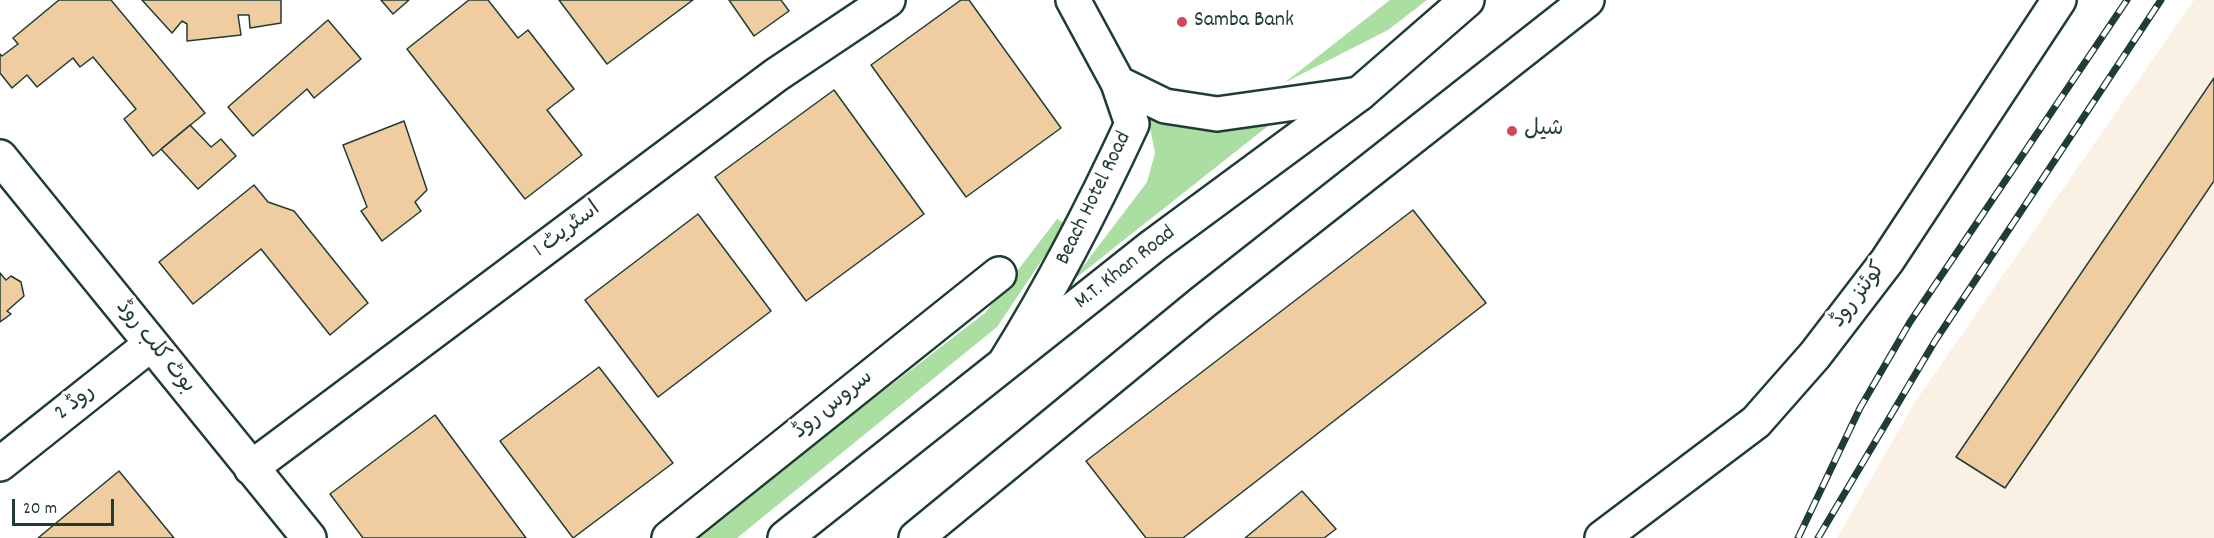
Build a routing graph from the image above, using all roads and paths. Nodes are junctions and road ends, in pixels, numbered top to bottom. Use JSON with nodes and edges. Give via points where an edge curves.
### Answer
{"nodes":[{"id":1,"x":888,"y":0,"type":"edge"},
{"id":2,"x":1073,"y":0,"type":"edge"},
{"id":3,"x":1467,"y":0,"type":"edge"},
{"id":4,"x":1587,"y":0,"type":"edge"},
{"id":5,"x":2059,"y":0,"type":"edge"},
{"id":6,"x":1568,"y":12,"type":"edge"},
{"id":7,"x":1119,"y":83,"type":"junction"},
{"id":8,"x":1359,"y":94,"type":"junction"},
{"id":9,"x":0,"y":157,"type":"edge"},
{"id":10,"x":999,"y":274,"type":"dead end"},
{"id":11,"x":152,"y":344,"type":"junction"},
{"id":12,"x":1001,"y":369,"type":"junction"},
{"id":13,"x":0,"y":464,"type":"edge"},
{"id":14,"x":251,"y":468,"type":"junction"},
{"id":15,"x":309,"y":538,"type":"edge"},
{"id":16,"x":669,"y":538,"type":"edge"},
{"id":17,"x":785,"y":538,"type":"edge"},
{"id":18,"x":916,"y":538,"type":"edge"},
{"id":19,"x":1602,"y":538,"type":"edge"}],
"edges":[{"from":1,"to":14,"type":"main road","name":"اسٹریٹ 1","via":[[776,75]]},
{"from":2,"to":7,"type":"main road","name":"Beach Hotel Road"},
{"from":3,"to":8,"type":"main road","name":"M.T. Khan Road"},
{"from":4,"to":6,"type":"main road"},
{"from":5,"to":19,"type":"main road","name":"کوئنز روڈ","via":[[1887,261],[1815,355],[1756,422]]},
{"from":6,"to":18,"type":"main road","via":[[1203,302]]},
{"from":7,"to":8,"type":"main road","via":[[1165,106],[1217,114]]},
{"from":7,"to":12,"type":"main road","name":"Beach Hotel Road","via":[[1132,124],[1047,296]]},
{"from":8,"to":12,"type":"main road","name":"M.T. Khan Road","via":[[1153,246]]},
{"from":9,"to":11,"type":"main road","name":"بوٹ کلب روڈ"},
{"from":10,"to":16,"type":"main road","name":"سروس روڈ"},
{"from":11,"to":13,"type":"main road","name":"روڈ 2"},
{"from":11,"to":14,"type":"main road","name":"بوٹ کلب روڈ"},
{"from":12,"to":17,"type":"main road","name":"M.T. Khan Road"},
{"from":14,"to":15,"type":"main road","name":"بوٹ کلب روڈ"}]}
